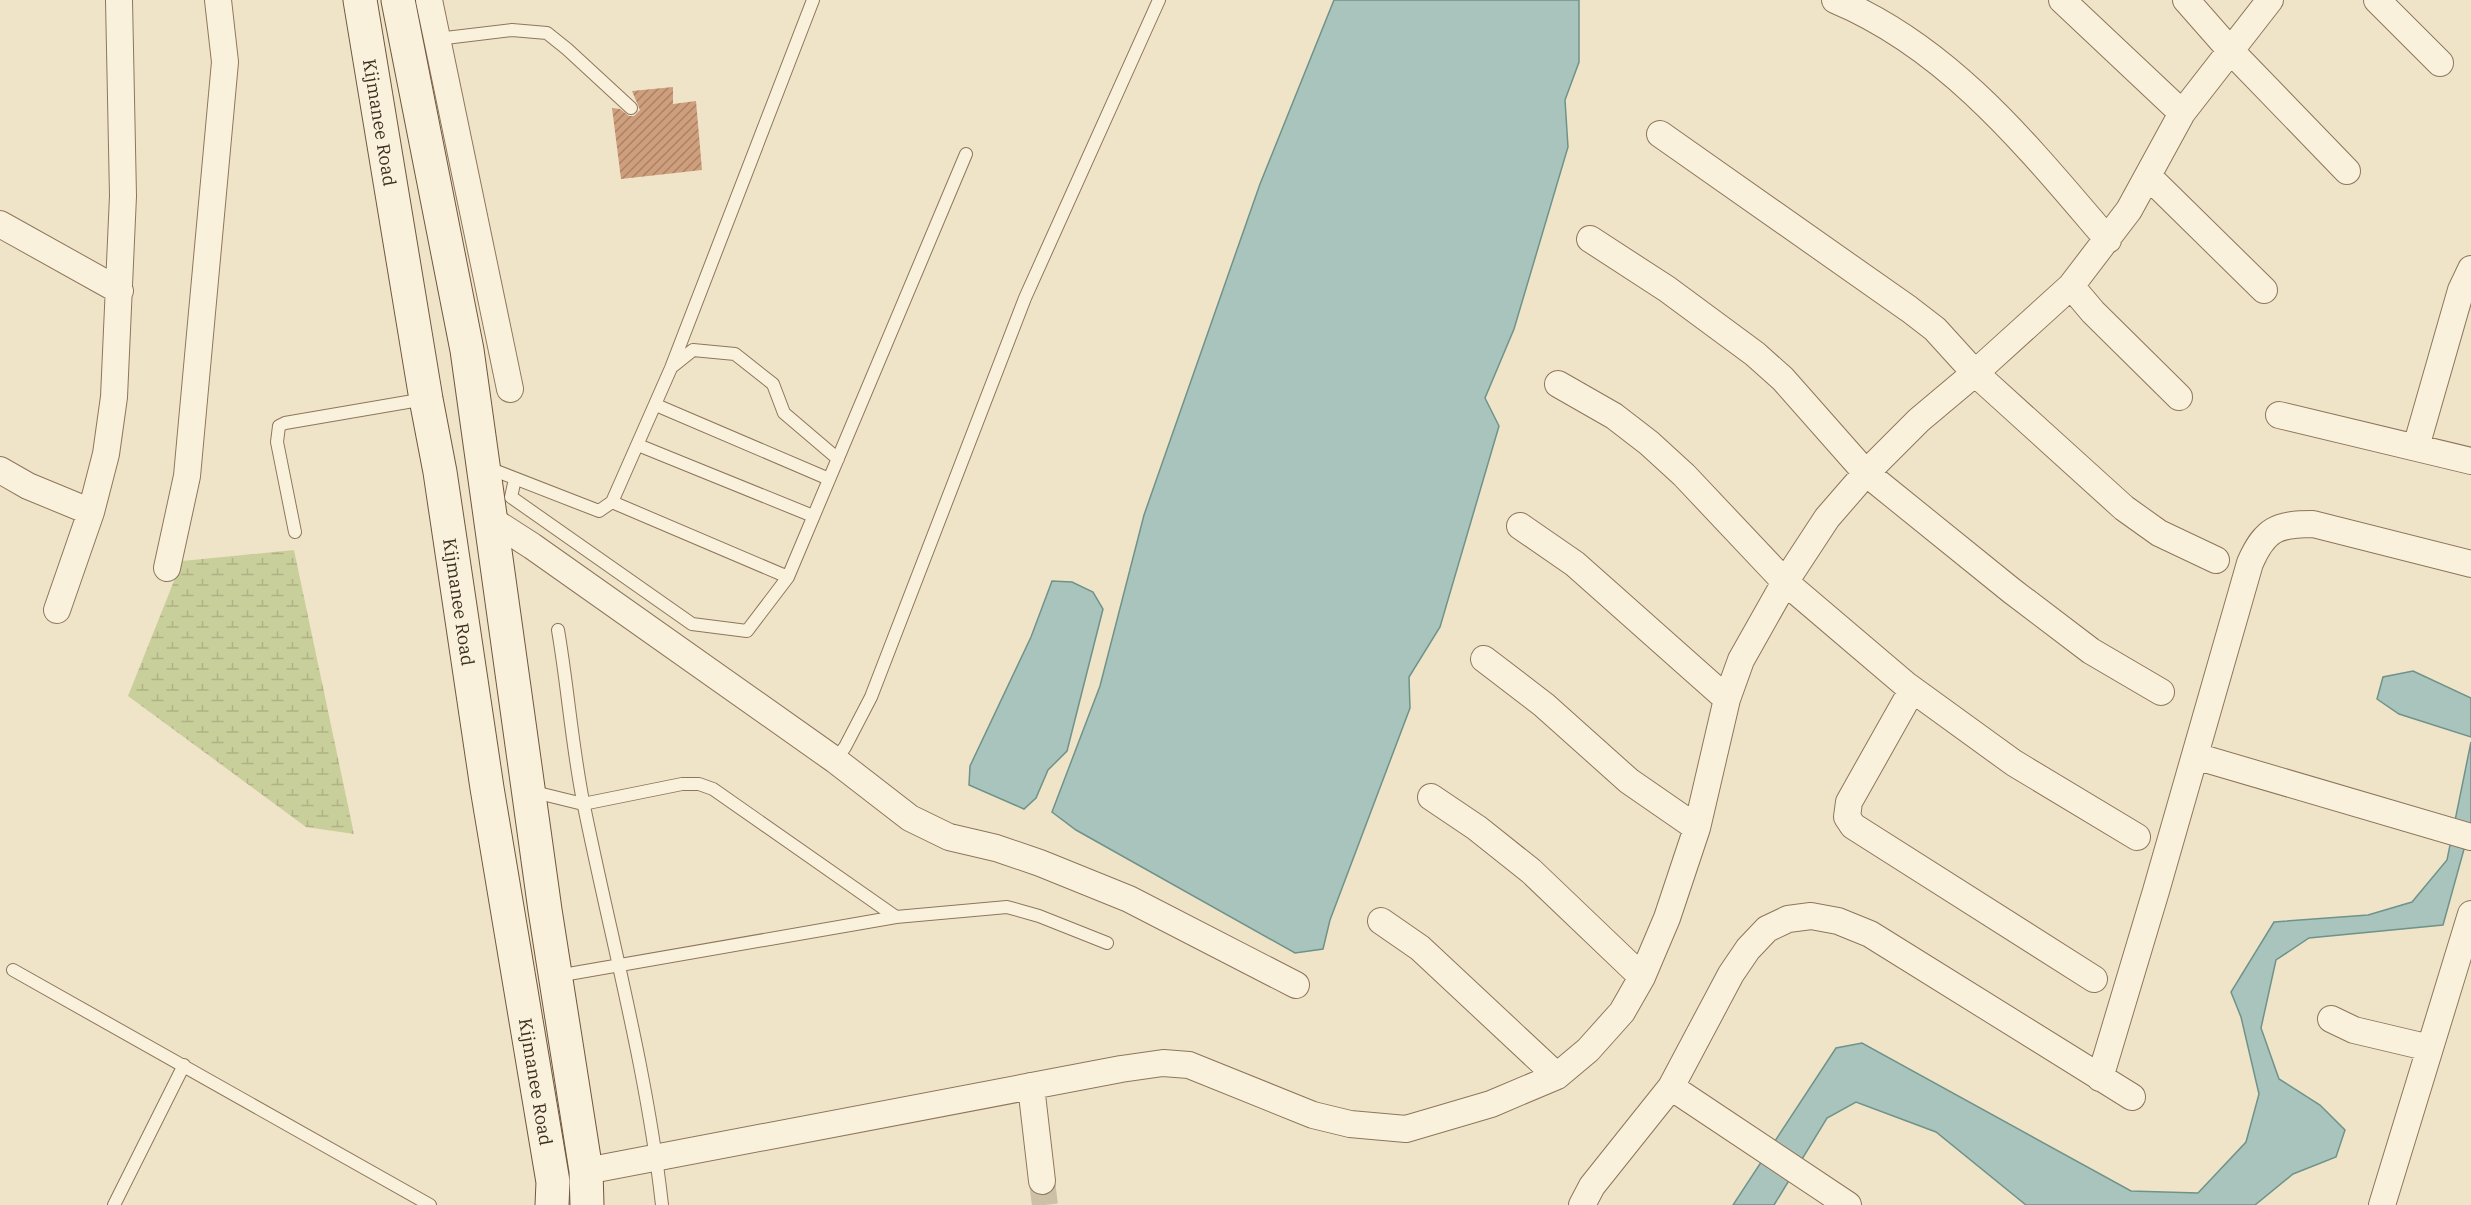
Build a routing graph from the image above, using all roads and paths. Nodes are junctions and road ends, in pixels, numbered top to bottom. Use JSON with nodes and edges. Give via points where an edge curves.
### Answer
{"nodes":[{"id":1,"x":119,"y":0,"type":"edge"},
{"id":2,"x":218,"y":0,"type":"edge"},
{"id":3,"x":360,"y":0,"type":"edge"},
{"id":4,"x":398,"y":0,"type":"edge"},
{"id":5,"x":429,"y":0,"type":"edge"},
{"id":6,"x":813,"y":0,"type":"edge"},
{"id":7,"x":1159,"y":0,"type":"edge"},
{"id":8,"x":1835,"y":0,"type":"edge"},
{"id":9,"x":2062,"y":0,"type":"edge"},
{"id":10,"x":2186,"y":0,"type":"edge"},
{"id":11,"x":2270,"y":0,"type":"edge"},
{"id":12,"x":2377,"y":0,"type":"edge"},
{"id":13,"x":437,"y":39,"type":"junction"},
{"id":14,"x":2230,"y":50,"type":"junction"},
{"id":15,"x":2440,"y":63,"type":"dead end"},
{"id":16,"x":631,"y":108,"type":"dead end"},
{"id":17,"x":2182,"y":113,"type":"junction"},
{"id":18,"x":1660,"y":134,"type":"dead end"},
{"id":19,"x":966,"y":154,"type":"dead end"},
{"id":20,"x":2347,"y":171,"type":"dead end"},
{"id":21,"x":2148,"y":176,"type":"junction"},
{"id":22,"x":441,"y":220,"type":"junction"},
{"id":23,"x":0,"y":224,"type":"edge"},
{"id":24,"x":398,"y":228,"type":"junction"},
{"id":25,"x":1590,"y":239,"type":"dead end"},
{"id":26,"x":2108,"y":240,"type":"junction"},
{"id":27,"x":2471,"y":269,"type":"edge"},
{"id":28,"x":2071,"y":286,"type":"junction"},
{"id":29,"x":2264,"y":290,"type":"dead end"},
{"id":30,"x":120,"y":291,"type":"junction"},
{"id":31,"x":671,"y":368,"type":"junction"},
{"id":32,"x":1975,"y":374,"type":"junction"},
{"id":33,"x":1558,"y":384,"type":"dead end"},
{"id":34,"x":510,"y":389,"type":"dead end"},
{"id":35,"x":2179,"y":397,"type":"dead end"},
{"id":36,"x":426,"y":399,"type":"junction"},
{"id":37,"x":656,"y":405,"type":"junction"},
{"id":38,"x":2279,"y":415,"type":"dead end"},
{"id":39,"x":638,"y":445,"type":"junction"},
{"id":40,"x":2416,"y":447,"type":"junction"},
{"id":41,"x":838,"y":459,"type":"junction"},
{"id":42,"x":2471,"y":461,"type":"edge"},
{"id":43,"x":0,"y":470,"type":"edge"},
{"id":44,"x":1866,"y":474,"type":"junction"},
{"id":45,"x":829,"y":479,"type":"junction"},
{"id":46,"x":497,"y":489,"type":"junction"},
{"id":47,"x":612,"y":502,"type":"junction"},
{"id":48,"x":91,"y":512,"type":"junction"},
{"id":49,"x":813,"y":516,"type":"junction"},
{"id":50,"x":1520,"y":526,"type":"dead end"},
{"id":51,"x":295,"y":532,"type":"dead end"},
{"id":52,"x":2216,"y":560,"type":"dead end"},
{"id":53,"x":2471,"y":564,"type":"edge"},
{"id":54,"x":167,"y":568,"type":"dead end"},
{"id":55,"x":788,"y":577,"type":"junction"},
{"id":56,"x":1785,"y":582,"type":"junction"},
{"id":57,"x":57,"y":610,"type":"dead end"},
{"id":58,"x":558,"y":630,"type":"dead end"},
{"id":59,"x":1484,"y":659,"type":"dead end"},
{"id":60,"x":1912,"y":690,"type":"junction"},
{"id":61,"x":2162,"y":692,"type":"dead end"},
{"id":62,"x":1727,"y":699,"type":"junction"},
{"id":63,"x":2195,"y":756,"type":"junction"},
{"id":64,"x":835,"y":759,"type":"junction"},
{"id":65,"x":528,"y":791,"type":"junction"},
{"id":66,"x":1431,"y":797,"type":"dead end"},
{"id":67,"x":583,"y":804,"type":"junction"},
{"id":68,"x":1697,"y":828,"type":"junction"},
{"id":69,"x":2137,"y":837,"type":"dead end"},
{"id":70,"x":2471,"y":837,"type":"edge"},
{"id":71,"x":2471,"y":914,"type":"edge"},
{"id":72,"x":896,"y":917,"type":"junction"},
{"id":73,"x":1382,"y":921,"type":"dead end"},
{"id":74,"x":1107,"y":943,"type":"dead end"},
{"id":75,"x":619,"y":964,"type":"junction"},
{"id":76,"x":13,"y":970,"type":"dead end"},
{"id":77,"x":556,"y":976,"type":"junction"},
{"id":78,"x":1642,"y":977,"type":"junction"},
{"id":79,"x":2094,"y":979,"type":"dead end"},
{"id":80,"x":1296,"y":985,"type":"dead end"},
{"id":81,"x":2331,"y":1019,"type":"dead end"},
{"id":82,"x":2430,"y":1048,"type":"junction"},
{"id":83,"x":184,"y":1065,"type":"junction"},
{"id":84,"x":1557,"y":1076,"type":"junction"},
{"id":85,"x":2100,"y":1077,"type":"junction"},
{"id":86,"x":1031,"y":1086,"type":"junction"},
{"id":87,"x":1671,"y":1087,"type":"junction"},
{"id":88,"x":2133,"y":1097,"type":"dead end"},
{"id":89,"x":656,"y":1156,"type":"junction"},
{"id":90,"x":586,"y":1171,"type":"junction"},
{"id":91,"x":1042,"y":1181,"type":"tunnel mouth"},
{"id":92,"x":114,"y":1205,"type":"edge"},
{"id":93,"x":430,"y":1205,"type":"edge"},
{"id":94,"x":552,"y":1205,"type":"edge"},
{"id":95,"x":587,"y":1205,"type":"edge"},
{"id":96,"x":662,"y":1205,"type":"edge"},
{"id":97,"x":1582,"y":1205,"type":"edge"},
{"id":98,"x":1848,"y":1205,"type":"edge"},
{"id":99,"x":2382,"y":1205,"type":"edge"}],
"edges":[{"from":1,"to":30,"type":"street","via":[[123,185]]},
{"from":2,"to":54,"type":"street","via":[[224,74],[187,476]]},
{"from":3,"to":24,"type":"main road","name":"Kijmanee Road"},
{"from":4,"to":22,"type":"main road","name":"Kijmanee Road"},
{"from":5,"to":13,"type":"street"},
{"from":6,"to":31,"type":"lane"},
{"from":7,"to":64,"type":"lane","via":[[1025,298],[871,697]]},
{"from":8,"to":26,"type":"street","via":[[1909,40],[1982,99]]},
{"from":9,"to":17,"type":"street"},
{"from":10,"to":14,"type":"street"},
{"from":11,"to":14,"type":"street"},
{"from":12,"to":15,"type":"street"},
{"from":13,"to":16,"type":"lane","via":[[512,30],[547,33]]},
{"from":13,"to":34,"type":"street"},
{"from":14,"to":17,"type":"street"},
{"from":14,"to":20,"type":"street"},
{"from":17,"to":21,"type":"street"},
{"from":18,"to":32,"type":"street","via":[[1909,309],[1935,329]]},
{"from":19,"to":41,"type":"lane"},
{"from":21,"to":26,"type":"street"},
{"from":21,"to":29,"type":"street"},
{"from":22,"to":24,"type":"main road"},
{"from":22,"to":46,"type":"main road","name":"Kijmanee Road"},
{"from":23,"to":30,"type":"street"},
{"from":24,"to":36,"type":"main road","name":"Kijmanee Road"},
{"from":25,"to":44,"type":"street","via":[[1667,289],[1755,354],[1783,379]]},
{"from":26,"to":28,"type":"street"},
{"from":27,"to":40,"type":"street","via":[[2461,290]]},
{"from":28,"to":32,"type":"street"},
{"from":28,"to":35,"type":"street"},
{"from":30,"to":48,"type":"street","via":[[114,397],[106,454]]},
{"from":31,"to":37,"type":"lane"},
{"from":31,"to":41,"type":"lane","via":[[693,350],[735,354],[773,384],[784,413]]},
{"from":32,"to":44,"type":"street","via":[[1918,420]]},
{"from":32,"to":52,"type":"street","via":[[2124,508],[2159,533]]},
{"from":33,"to":56,"type":"street","via":[[1614,416],[1649,443]]},
{"from":36,"to":51,"type":"lane","via":[[279,426],[277,442]]},
{"from":36,"to":94,"type":"main road","name":"Kijmanee Road","via":[[553,1182]]},
{"from":37,"to":39,"type":"lane"},
{"from":37,"to":45,"type":"lane"},
{"from":38,"to":40,"type":"street"},
{"from":39,"to":47,"type":"lane"},
{"from":39,"to":49,"type":"lane"},
{"from":40,"to":42,"type":"street"},
{"from":41,"to":45,"type":"lane"},
{"from":43,"to":48,"type":"street"},
{"from":44,"to":56,"type":"street","via":[[1827,518]]},
{"from":44,"to":61,"type":"street","via":[[2091,651]]},
{"from":45,"to":49,"type":"lane"},
{"from":46,"to":47,"type":"lane","via":[[599,511]]},
{"from":46,"to":55,"type":"lane","via":[[692,624],[747,631]]},
{"from":46,"to":64,"type":"street","via":[[532,546]]},
{"from":46,"to":65,"type":"main road","name":"Kijmanee Road"},
{"from":47,"to":55,"type":"lane"},
{"from":48,"to":57,"type":"street"},
{"from":49,"to":55,"type":"lane"},
{"from":50,"to":62,"type":"street","via":[[1575,564]]},
{"from":53,"to":63,"type":"street","via":[[2313,524],[2287,524],[2270,531],[2250,563]]},
{"from":56,"to":60,"type":"street"},
{"from":56,"to":62,"type":"street","via":[[1741,660]]},
{"from":58,"to":67,"type":"lane"},
{"from":59,"to":68,"type":"street","via":[[1544,705],[1629,781]]},
{"from":60,"to":69,"type":"street","via":[[2014,763]]},
{"from":60,"to":79,"type":"street","via":[[1849,802],[1847,817],[1853,826]]},
{"from":62,"to":68,"type":"street"},
{"from":63,"to":70,"type":"street"},
{"from":63,"to":85,"type":"street"},
{"from":64,"to":80,"type":"street","via":[[910,818],[949,837],[1040,863],[1129,900]]},
{"from":65,"to":67,"type":"lane"},
{"from":65,"to":77,"type":"main road","name":"Kijmanee Road"},
{"from":66,"to":78,"type":"street","via":[[1530,871]]},
{"from":67,"to":72,"type":"lane","via":[[682,784],[713,789]]},
{"from":67,"to":75,"type":"lane"},
{"from":68,"to":78,"type":"street","via":[[1667,918]]},
{"from":71,"to":82,"type":"street"},
{"from":72,"to":74,"type":"lane","via":[[1007,907]]},
{"from":72,"to":75,"type":"lane"},
{"from":73,"to":84,"type":"street","via":[[1420,948]]},
{"from":75,"to":77,"type":"lane"},
{"from":75,"to":89,"type":"lane"},
{"from":76,"to":83,"type":"lane"},
{"from":77,"to":90,"type":"main road","name":"Kijmanee Road"},
{"from":78,"to":84,"type":"street","via":[[1622,1012],[1588,1050]]},
{"from":81,"to":82,"type":"street","via":[[2354,1030]]},
{"from":82,"to":99,"type":"street"},
{"from":83,"to":92,"type":"lane"},
{"from":83,"to":93,"type":"lane"},
{"from":84,"to":86,"type":"street","via":[[1491,1104],[1406,1129],[1350,1124],[1313,1115],[1190,1065],[1163,1063]]},
{"from":85,"to":87,"type":"street","via":[[1870,934],[1838,921],[1811,916],[1788,919],[1767,929],[1748,949]]},
{"from":85,"to":88,"type":"street"},
{"from":86,"to":89,"type":"street"},
{"from":86,"to":91,"type":"street"},
{"from":87,"to":97,"type":"street","via":[[1592,1186]]},
{"from":87,"to":98,"type":"street"},
{"from":89,"to":90,"type":"street"},
{"from":89,"to":96,"type":"lane"},
{"from":90,"to":95,"type":"main road","name":"Kijmanee Road"}]}
